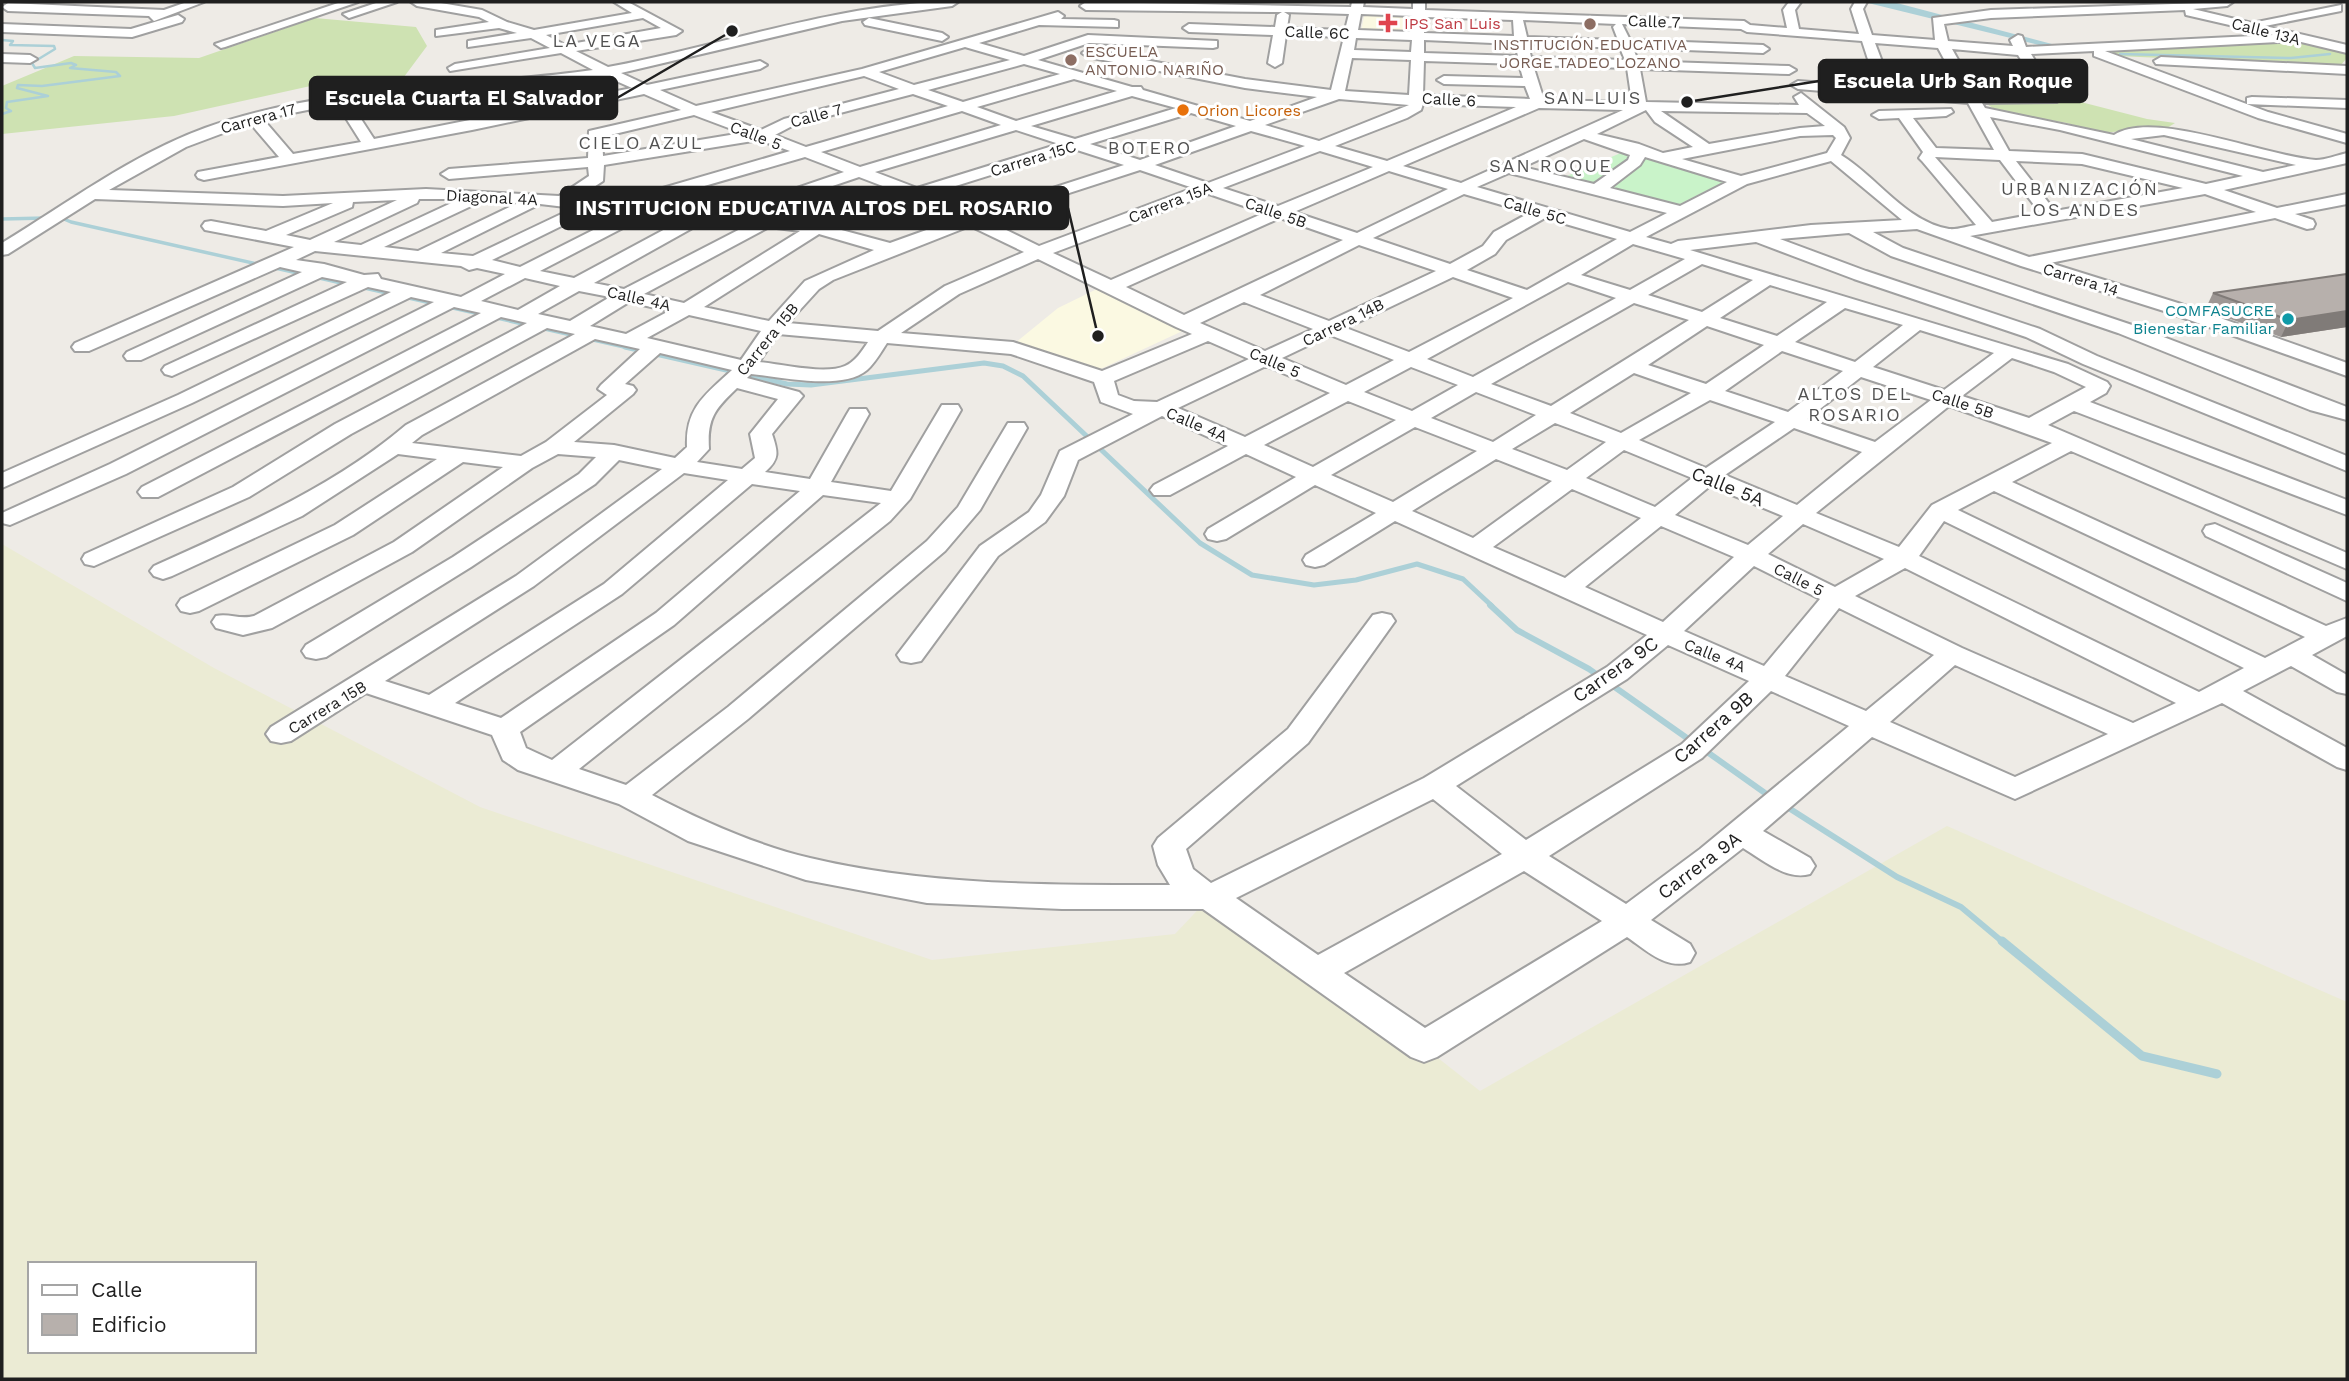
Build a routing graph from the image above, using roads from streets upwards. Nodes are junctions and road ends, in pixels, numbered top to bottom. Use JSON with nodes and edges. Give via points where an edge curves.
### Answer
{"nodes":[{"id":1,"x":61,"y":2,"type":"edge"},
{"id":2,"x":108,"y":2,"type":"edge"},
{"id":3,"x":148,"y":2,"type":"edge"},
{"id":4,"x":198,"y":2,"type":"edge"},
{"id":5,"x":391,"y":2,"type":"edge"},
{"id":6,"x":417,"y":2,"type":"edge"},
{"id":7,"x":496,"y":2,"type":"edge"},
{"id":8,"x":620,"y":2,"type":"edge"},
{"id":9,"x":870,"y":2,"type":"edge"},
{"id":10,"x":951,"y":2,"type":"edge"},
{"id":11,"x":1515,"y":2,"type":"edge"},
{"id":12,"x":1609,"y":2,"type":"edge"},
{"id":13,"x":1796,"y":2,"type":"edge"},
{"id":14,"x":1861,"y":2,"type":"edge"},
{"id":15,"x":2013,"y":2,"type":"edge"},
{"id":16,"x":2092,"y":2,"type":"edge"},
{"id":17,"x":2143,"y":2,"type":"edge"},
{"id":18,"x":2224,"y":2,"type":"edge"},
{"id":19,"x":2303,"y":2,"type":"edge"},
{"id":20,"x":912,"y":5,"type":"edge"},
{"id":21,"x":1067,"y":5,"type":"edge"},
{"id":22,"x":1218,"y":5,"type":"edge"},
{"id":23,"x":1284,"y":5,"type":"edge"},
{"id":24,"x":9,"y":6,"type":"edge"},
{"id":25,"x":1357,"y":6,"type":"edge"},
{"id":26,"x":1743,"y":6,"type":"dead end"},
{"id":27,"x":1419,"y":7,"type":"edge"},
{"id":28,"x":49,"y":8,"type":"junction"},
{"id":29,"x":351,"y":8,"type":"edge"},
{"id":30,"x":2170,"y":8,"type":"junction"},
{"id":31,"x":2129,"y":9,"type":"junction"},
{"id":32,"x":2342,"y":10,"type":"edge"},
{"id":33,"x":124,"y":11,"type":"junction"},
{"id":34,"x":472,"y":12,"type":"junction"},
{"id":35,"x":163,"y":13,"type":"junction"},
{"id":36,"x":2066,"y":13,"type":"junction"},
{"id":37,"x":1991,"y":14,"type":"junction"},
{"id":38,"x":642,"y":15,"type":"junction"},
{"id":39,"x":94,"y":16,"type":"junction"},
{"id":40,"x":1517,"y":16,"type":"junction"},
{"id":41,"x":371,"y":17,"type":"dead end"},
{"id":42,"x":842,"y":17,"type":"junction"},
{"id":43,"x":951,"y":18,"type":"dead end"},
{"id":44,"x":2292,"y":18,"type":"junction"},
{"id":45,"x":178,"y":19,"type":"dead end"},
{"id":46,"x":1616,"y":20,"type":"junction"},
{"id":47,"x":1040,"y":22,"type":"junction"},
{"id":48,"x":2229,"y":22,"type":"junction"},
{"id":49,"x":1086,"y":23,"type":"junction"},
{"id":50,"x":503,"y":24,"type":"junction"},
{"id":51,"x":2190,"y":24,"type":"dead end"},
{"id":52,"x":976,"y":25,"type":"dead end"},
{"id":53,"x":1123,"y":25,"type":"dead end"},
{"id":54,"x":2101,"y":25,"type":"dead end"},
{"id":55,"x":2325,"y":25,"type":"dead end"},
{"id":56,"x":1746,"y":26,"type":"junction"},
{"id":57,"x":2245,"y":26,"type":"junction"},
{"id":58,"x":1171,"y":27,"type":"dead end"},
{"id":59,"x":3,"y":29,"type":"edge"},
{"id":60,"x":1218,"y":29,"type":"junction"},
{"id":61,"x":47,"y":30,"type":"junction"},
{"id":62,"x":673,"y":30,"type":"junction"},
{"id":63,"x":1282,"y":31,"type":"junction"},
{"id":64,"x":110,"y":32,"type":"junction"},
{"id":65,"x":1001,"y":32,"type":"junction"},
{"id":66,"x":440,"y":33,"type":"dead end"},
{"id":67,"x":532,"y":33,"type":"junction"},
{"id":68,"x":1352,"y":33,"type":"junction"},
{"id":69,"x":1794,"y":33,"type":"junction"},
{"id":70,"x":1416,"y":36,"type":"junction"},
{"id":71,"x":942,"y":37,"type":"dead end"},
{"id":72,"x":2066,"y":37,"type":"dead end"},
{"id":73,"x":2022,"y":38,"type":"junction"},
{"id":74,"x":2293,"y":38,"type":"junction"},
{"id":75,"x":1521,"y":39,"type":"junction"},
{"id":76,"x":89,"y":40,"type":"dead end"},
{"id":77,"x":1867,"y":40,"type":"junction"},
{"id":78,"x":967,"y":43,"type":"junction"},
{"id":79,"x":1626,"y":43,"type":"junction"},
{"id":80,"x":221,"y":44,"type":"dead end"},
{"id":81,"x":472,"y":44,"type":"dead end"},
{"id":82,"x":1086,"y":45,"type":"junction"},
{"id":83,"x":1943,"y":45,"type":"junction"},
{"id":84,"x":565,"y":49,"type":"junction"},
{"id":85,"x":715,"y":49,"type":"junction"},
{"id":86,"x":1061,"y":49,"type":"joint"},
{"id":87,"x":1763,"y":49,"type":"junction"},
{"id":88,"x":2347,"y":49,"type":"edge"},
{"id":89,"x":2102,"y":52,"type":"junction"},
{"id":90,"x":4,"y":54,"type":"edge"},
{"id":91,"x":1348,"y":54,"type":"junction"},
{"id":92,"x":1416,"y":57,"type":"junction"},
{"id":93,"x":30,"y":59,"type":"dead end"},
{"id":94,"x":1526,"y":59,"type":"junction"},
{"id":95,"x":1024,"y":60,"type":"junction"},
{"id":96,"x":1123,"y":60,"type":"junction"},
{"id":97,"x":2147,"y":60,"type":"junction"},
{"id":98,"x":1275,"y":63,"type":"dead end"},
{"id":99,"x":1633,"y":64,"type":"junction"},
{"id":100,"x":455,"y":68,"type":"dead end"},
{"id":101,"x":1789,"y":70,"type":"junction"},
{"id":102,"x":1192,"y":71,"type":"junction"},
{"id":103,"x":2347,"y":71,"type":"edge"},
{"id":104,"x":607,"y":72,"type":"junction"},
{"id":105,"x":865,"y":72,"type":"junction"},
{"id":106,"x":1075,"y":74,"type":"junction"},
{"id":107,"x":792,"y":77,"type":"dead end"},
{"id":108,"x":1416,"y":79,"type":"junction"},
{"id":109,"x":1529,"y":82,"type":"junction"},
{"id":110,"x":814,"y":84,"type":"junction"},
{"id":111,"x":1257,"y":84,"type":"junction"},
{"id":112,"x":1798,"y":85,"type":"junction"},
{"id":113,"x":2335,"y":86,"type":"dead end"},
{"id":114,"x":645,"y":89,"type":"junction"},
{"id":115,"x":916,"y":89,"type":"junction"},
{"id":116,"x":418,"y":90,"type":"junction"},
{"id":117,"x":1132,"y":91,"type":"junction"},
{"id":118,"x":1886,"y":92,"type":"junction"},
{"id":119,"x":1337,"y":95,"type":"junction"},
{"id":120,"x":1417,"y":97,"type":"junction"},
{"id":121,"x":341,"y":99,"type":"junction"},
{"id":122,"x":2221,"y":99,"type":"junction"},
{"id":123,"x":2252,"y":101,"type":"junction"},
{"id":124,"x":1538,"y":103,"type":"junction"},
{"id":125,"x":1977,"y":105,"type":"junction"},
{"id":126,"x":967,"y":107,"type":"junction"},
{"id":127,"x":2347,"y":107,"type":"edge"},
{"id":128,"x":1191,"y":108,"type":"junction"},
{"id":129,"x":1646,"y":108,"type":"junction"},
{"id":130,"x":1811,"y":109,"type":"junction"},
{"id":131,"x":693,"y":110,"type":"junction"},
{"id":132,"x":1903,"y":114,"type":"junction"},
{"id":133,"x":1879,"y":115,"type":"dead end"},
{"id":134,"x":252,"y":117,"type":"junction"},
{"id":135,"x":2060,"y":125,"type":"junction"},
{"id":136,"x":471,"y":126,"type":"junction"},
{"id":137,"x":1017,"y":126,"type":"junction"},
{"id":138,"x":1250,"y":126,"type":"junction"},
{"id":139,"x":1839,"y":130,"type":"junction"},
{"id":140,"x":2347,"y":133,"type":"edge"},
{"id":141,"x":755,"y":135,"type":"junction"},
{"id":142,"x":1586,"y":135,"type":"junction"},
{"id":143,"x":2106,"y":138,"type":"junction"},
{"id":144,"x":2347,"y":139,"type":"edge"},
{"id":145,"x":370,"y":145,"type":"junction"},
{"id":146,"x":1078,"y":145,"type":"junction"},
{"id":147,"x":1320,"y":145,"type":"junction"},
{"id":148,"x":1634,"y":148,"type":"junction"},
{"id":149,"x":1704,"y":148,"type":"junction"},
{"id":150,"x":801,"y":152,"type":"junction"},
{"id":151,"x":1931,"y":152,"type":"junction"},
{"id":152,"x":2004,"y":155,"type":"junction"},
{"id":153,"x":1833,"y":156,"type":"junction"},
{"id":154,"x":227,"y":157,"type":"dead end"},
{"id":155,"x":1666,"y":157,"type":"junction"},
{"id":156,"x":2347,"y":158,"type":"edge"},
{"id":157,"x":2082,"y":159,"type":"junction"},
{"id":158,"x":290,"y":160,"type":"junction"},
{"id":159,"x":667,"y":160,"type":"dead end"},
{"id":160,"x":489,"y":161,"type":"dead end"},
{"id":161,"x":597,"y":164,"type":"junction"},
{"id":162,"x":1140,"y":165,"type":"junction"},
{"id":163,"x":2320,"y":166,"type":"junction"},
{"id":164,"x":1388,"y":167,"type":"junction"},
{"id":165,"x":1510,"y":168,"type":"junction"},
{"id":166,"x":859,"y":172,"type":"junction"},
{"id":167,"x":449,"y":174,"type":"dead end"},
{"id":168,"x":204,"y":175,"type":"junction"},
{"id":169,"x":2266,"y":177,"type":"junction"},
{"id":170,"x":1741,"y":181,"type":"junction"},
{"id":171,"x":1205,"y":188,"type":"junction"},
{"id":172,"x":1460,"y":189,"type":"junction"},
{"id":173,"x":2206,"y":189,"type":"junction"},
{"id":174,"x":489,"y":190,"type":"junction"},
{"id":175,"x":1597,"y":190,"type":"junction"},
{"id":176,"x":916,"y":193,"type":"junction"},
{"id":177,"x":2104,"y":193,"type":"junction"},
{"id":178,"x":89,"y":194,"type":"junction"},
{"id":179,"x":426,"y":194,"type":"junction"},
{"id":180,"x":365,"y":196,"type":"junction"},
{"id":181,"x":183,"y":197,"type":"junction"},
{"id":182,"x":536,"y":200,"type":"junction"},
{"id":183,"x":2347,"y":200,"type":"edge"},
{"id":184,"x":562,"y":201,"type":"junction"},
{"id":185,"x":592,"y":205,"type":"junction"},
{"id":186,"x":611,"y":208,"type":"junction"},
{"id":187,"x":641,"y":212,"type":"junction"},
{"id":188,"x":1684,"y":212,"type":"junction"},
{"id":189,"x":1278,"y":213,"type":"junction"},
{"id":190,"x":1541,"y":213,"type":"junction"},
{"id":191,"x":2277,"y":213,"type":"junction"},
{"id":192,"x":701,"y":216,"type":"junction"},
{"id":193,"x":2050,"y":216,"type":"junction"},
{"id":194,"x":724,"y":217,"type":"junction"},
{"id":195,"x":973,"y":219,"type":"junction"},
{"id":196,"x":765,"y":222,"type":"junction"},
{"id":197,"x":1919,"y":224,"type":"junction"},
{"id":198,"x":2307,"y":225,"type":"dead end"},
{"id":199,"x":211,"y":226,"type":"dead end"},
{"id":200,"x":1986,"y":226,"type":"junction"},
{"id":201,"x":817,"y":228,"type":"junction"},
{"id":202,"x":1853,"y":229,"type":"junction"},
{"id":203,"x":2178,"y":232,"type":"junction"},
{"id":204,"x":1946,"y":235,"type":"junction"},
{"id":205,"x":267,"y":237,"type":"junction"},
{"id":206,"x":1633,"y":237,"type":"junction"},
{"id":207,"x":1759,"y":237,"type":"junction"},
{"id":208,"x":1356,"y":240,"type":"junction"},
{"id":209,"x":2207,"y":244,"type":"dead end"},
{"id":210,"x":309,"y":245,"type":"junction"},
{"id":211,"x":1666,"y":247,"type":"junction"},
{"id":212,"x":891,"y":249,"type":"junction"},
{"id":213,"x":2,"y":250,"type":"edge"},
{"id":214,"x":363,"y":251,"type":"junction"},
{"id":215,"x":1039,"y":252,"type":"junction"},
{"id":216,"x":1897,"y":252,"type":"junction"},
{"id":217,"x":421,"y":256,"type":"junction"},
{"id":218,"x":1700,"y":258,"type":"junction"},
{"id":219,"x":475,"y":262,"type":"junction"},
{"id":220,"x":2027,"y":262,"type":"junction"},
{"id":221,"x":268,"y":265,"type":"junction"},
{"id":222,"x":321,"y":271,"type":"junction"},
{"id":223,"x":1447,"y":271,"type":"junction"},
{"id":224,"x":522,"y":272,"type":"junction"},
{"id":225,"x":1860,"y":275,"type":"junction"},
{"id":226,"x":1566,"y":276,"type":"junction"},
{"id":227,"x":1768,"y":278,"type":"junction"},
{"id":228,"x":368,"y":280,"type":"junction"},
{"id":229,"x":576,"y":284,"type":"junction"},
{"id":230,"x":1111,"y":287,"type":"junction"},
{"id":231,"x":405,"y":294,"type":"junction"},
{"id":232,"x":626,"y":295,"type":"junction"},
{"id":233,"x":1245,"y":296,"type":"junction"},
{"id":234,"x":1633,"y":296,"type":"junction"},
{"id":235,"x":1529,"y":297,"type":"junction"},
{"id":236,"x":1842,"y":301,"type":"junction"},
{"id":237,"x":449,"y":304,"type":"junction"},
{"id":238,"x":684,"y":309,"type":"junction"},
{"id":239,"x":491,"y":315,"type":"junction"},
{"id":240,"x":1705,"y":319,"type":"junction"},
{"id":241,"x":2213,"y":322,"type":"junction"},
{"id":242,"x":1183,"y":323,"type":"junction"},
{"id":243,"x":1918,"y":323,"type":"junction"},
{"id":244,"x":531,"y":324,"type":"junction"},
{"id":245,"x":773,"y":328,"type":"junction"},
{"id":246,"x":1330,"y":329,"type":"junction"},
{"id":247,"x":1208,"y":334,"type":"junction"},
{"id":248,"x":581,"y":335,"type":"junction"},
{"id":249,"x":883,"y":336,"type":"junction"},
{"id":250,"x":2153,"y":340,"type":"junction"},
{"id":251,"x":1779,"y":345,"type":"junction"},
{"id":252,"x":82,"y":347,"type":"dead end"},
{"id":253,"x":643,"y":349,"type":"junction"},
{"id":254,"x":2009,"y":351,"type":"junction"},
{"id":255,"x":134,"y":356,"type":"dead end"},
{"id":256,"x":1267,"y":359,"type":"junction"},
{"id":257,"x":1410,"y":359,"type":"junction"},
{"id":258,"x":2090,"y":360,"type":"junction"},
{"id":259,"x":1632,"y":366,"type":"junction"},
{"id":260,"x":2061,"y":368,"type":"junction"},
{"id":261,"x":1858,"y":369,"type":"junction"},
{"id":262,"x":172,"y":370,"type":"dead end"},
{"id":263,"x":2347,"y":370,"type":"edge"},
{"id":264,"x":740,"y":374,"type":"junction"},
{"id":265,"x":1102,"y":378,"type":"junction"},
{"id":266,"x":1476,"y":385,"type":"junction"},
{"id":267,"x":1343,"y":392,"type":"junction"},
{"id":268,"x":1709,"y":392,"type":"junction"},
{"id":269,"x":1945,"y":397,"type":"junction"},
{"id":270,"x":2075,"y":404,"type":"junction"},
{"id":271,"x":1161,"y":408,"type":"junction"},
{"id":272,"x":950,"y":410,"type":"dead end"},
{"id":273,"x":858,"y":414,"type":"dead end"},
{"id":274,"x":1550,"y":414,"type":"junction"},
{"id":275,"x":2347,"y":414,"type":"edge"},
{"id":276,"x":1416,"y":420,"type":"junction"},
{"id":277,"x":1792,"y":420,"type":"junction"},
{"id":278,"x":2031,"y":426,"type":"junction"},
{"id":279,"x":1016,"y":428,"type":"dead end"},
{"id":280,"x":1622,"y":441,"type":"junction"},
{"id":281,"x":2073,"y":442,"type":"junction"},
{"id":282,"x":1247,"y":445,"type":"junction"},
{"id":283,"x":394,"y":447,"type":"junction"},
{"id":284,"x":554,"y":447,"type":"junction"},
{"id":285,"x":1493,"y":449,"type":"junction"},
{"id":286,"x":1878,"y":450,"type":"junction"},
{"id":287,"x":614,"y":452,"type":"junction"},
{"id":288,"x":457,"y":456,"type":"junction"},
{"id":289,"x":524,"y":463,"type":"junction"},
{"id":290,"x":2347,"y":464,"type":"edge"},
{"id":291,"x":680,"y":466,"type":"junction"},
{"id":292,"x":1314,"y":475,"type":"junction"},
{"id":293,"x":748,"y":477,"type":"junction"},
{"id":294,"x":1706,"y":478,"type":"junction"},
{"id":295,"x":1571,"y":480,"type":"junction"},
{"id":296,"x":2,"y":481,"type":"edge"},
{"id":297,"x":1995,"y":484,"type":"junction"},
{"id":298,"x":816,"y":488,"type":"junction"},
{"id":299,"x":1162,"y":490,"type":"dead end"},
{"id":300,"x":150,"y":492,"type":"dead end"},
{"id":301,"x":898,"y":499,"type":"junction"},
{"id":302,"x":2347,"y":508,"type":"edge"},
{"id":303,"x":1940,"y":510,"type":"junction"},
{"id":304,"x":1392,"y":512,"type":"junction"},
{"id":305,"x":1657,"y":515,"type":"junction"},
{"id":306,"x":1799,"y":516,"type":"junction"},
{"id":307,"x":10,"y":517,"type":"dead end"},
{"id":308,"x":2215,"y":531,"type":"dead end"},
{"id":309,"x":1217,"y":534,"type":"dead end"},
{"id":310,"x":1475,"y":548,"type":"junction"},
{"id":311,"x":1751,"y":555,"type":"junction"},
{"id":312,"x":1903,"y":558,"type":"junction"},
{"id":313,"x":94,"y":559,"type":"dead end"},
{"id":314,"x":1315,"y":560,"type":"dead end"},
{"id":315,"x":2347,"y":562,"type":"edge"},
{"id":316,"x":163,"y":570,"type":"dead end"},
{"id":317,"x":1566,"y":590,"type":"junction"},
{"id":318,"x":2347,"y":593,"type":"edge"},
{"id":319,"x":1834,"y":598,"type":"junction"},
{"id":320,"x":190,"y":605,"type":"dead end"},
{"id":321,"x":1382,"y":621,"type":"dead end"},
{"id":322,"x":225,"y":622,"type":"dead end"},
{"id":323,"x":2337,"y":632,"type":"edge"},
{"id":324,"x":1664,"y":635,"type":"junction"},
{"id":325,"x":316,"y":651,"type":"dead end"},
{"id":326,"x":1952,"y":654,"type":"junction"},
{"id":327,"x":911,"y":655,"type":"dead end"},
{"id":328,"x":2293,"y":656,"type":"junction"},
{"id":329,"x":2267,"y":668,"type":"junction"},
{"id":330,"x":1769,"y":678,"type":"junction"},
{"id":331,"x":366,"y":684,"type":"junction"},
{"id":332,"x":2347,"y":686,"type":"edge"},
{"id":333,"x":2211,"y":697,"type":"junction"},
{"id":334,"x":431,"y":706,"type":"junction"},
{"id":335,"x":1867,"y":723,"type":"junction"},
{"id":336,"x":505,"y":729,"type":"junction"},
{"id":337,"x":2131,"y":733,"type":"junction"},
{"id":338,"x":282,"y":734,"type":"dead end"},
{"id":339,"x":2347,"y":760,"type":"edge"},
{"id":340,"x":555,"y":773,"type":"junction"},
{"id":341,"x":1436,"y":785,"type":"junction"},
{"id":342,"x":630,"y":797,"type":"junction"},
{"id":343,"x":1742,"y":833,"type":"junction"},
{"id":344,"x":1525,"y":856,"type":"junction"},
{"id":345,"x":1799,"y":866,"type":"dead end"},
{"id":346,"x":1210,"y":897,"type":"junction"},
{"id":347,"x":1627,"y":921,"type":"junction"},
{"id":348,"x":1678,"y":953,"type":"dead end"},
{"id":349,"x":1316,"y":972,"type":"junction"}],
"edges":[{"from":1,"to":28,"type":"street"},
{"from":2,"to":39,"type":"street"},
{"from":3,"to":33,"type":"street"},
{"from":4,"to":35,"type":"street"},
{"from":5,"to":29,"type":"street"},
{"from":6,"to":34,"type":"street","name":"Calle 5"},
{"from":7,"to":34,"type":"street"},
{"from":8,"to":38,"type":"street"},
{"from":9,"to":20,"type":"street"},
{"from":10,"to":20,"type":"street","name":"Carrera 17"},
{"from":11,"to":40,"type":"street"},
{"from":12,"to":46,"type":"street"},
{"from":13,"to":69,"type":"street","via":[[1789,9]]},
{"from":14,"to":77,"type":"street","via":[[1857,9]]},
{"from":15,"to":36,"type":"street"},
{"from":16,"to":31,"type":"street"},
{"from":17,"to":30,"type":"street","name":"Calle 13A"},
{"from":18,"to":30,"type":"street"},
{"from":19,"to":32,"type":"street"},
{"from":20,"to":42,"type":"street","name":"Carrera 17"},
{"from":20,"to":43,"type":"street"},
{"from":21,"to":22,"type":"street","name":"Calle 7"},
{"from":21,"to":47,"type":"street","name":"Calle 7"},
{"from":21,"to":49,"type":"street"},
{"from":22,"to":23,"type":"street","name":"Calle 7"},
{"from":23,"to":25,"type":"street","name":"Calle 7"},
{"from":23,"to":63,"type":"street"},
{"from":24,"to":28,"type":"street"},
{"from":25,"to":27,"type":"street","name":"Calle 7"},
{"from":25,"to":68,"type":"street"},
{"from":26,"to":56,"type":"street"},
{"from":27,"to":40,"type":"street","name":"Calle 7"},
{"from":27,"to":70,"type":"street"},
{"from":28,"to":39,"type":"street"},
{"from":28,"to":59,"type":"street"},
{"from":29,"to":41,"type":"street"},
{"from":29,"to":80,"type":"street","via":[[324,10]]},
{"from":30,"to":31,"type":"street"},
{"from":30,"to":48,"type":"street","name":"Calle 13A"},
{"from":31,"to":36,"type":"street"},
{"from":32,"to":44,"type":"street"},
{"from":33,"to":35,"type":"street"},
{"from":33,"to":39,"type":"street"},
{"from":34,"to":50,"type":"street","name":"Calle 5"},
{"from":35,"to":64,"type":"street"},
{"from":36,"to":37,"type":"street"},
{"from":36,"to":54,"type":"street"},
{"from":37,"to":73,"type":"street"},
{"from":37,"to":83,"type":"street","via":[[1946,15]]},
{"from":38,"to":62,"type":"street"},
{"from":38,"to":67,"type":"street"},
{"from":39,"to":61,"type":"street"},
{"from":40,"to":46,"type":"street","name":"Calle 7"},
{"from":40,"to":75,"type":"street"},
{"from":42,"to":71,"type":"street"},
{"from":42,"to":85,"type":"street","name":"Carrera 17"},
{"from":44,"to":55,"type":"street"},
{"from":44,"to":57,"type":"street"},
{"from":45,"to":64,"type":"street","via":[[132,33]]},
{"from":46,"to":56,"type":"street","name":"Calle 7"},
{"from":46,"to":79,"type":"street"},
{"from":47,"to":49,"type":"street"},
{"from":47,"to":65,"type":"street"},
{"from":48,"to":51,"type":"street"},
{"from":48,"to":57,"type":"street","name":"Calle 13A"},
{"from":49,"to":53,"type":"street"},
{"from":49,"to":82,"type":"street","via":[[1090,31]]},
{"from":50,"to":66,"type":"street"},
{"from":50,"to":67,"type":"street","name":"Calle 5"},
{"from":52,"to":65,"type":"street"},
{"from":56,"to":69,"type":"street","name":"Calle 7"},
{"from":56,"to":87,"type":"street"},
{"from":57,"to":74,"type":"street","name":"Calle 13A"},
{"from":58,"to":60,"type":"street","name":"Calle 6C"},
{"from":59,"to":61,"type":"street"},
{"from":60,"to":63,"type":"street","name":"Calle 6C"},
{"from":60,"to":82,"type":"street","via":[[1212,50]]},
{"from":61,"to":64,"type":"street"},
{"from":62,"to":84,"type":"street"},
{"from":62,"to":85,"type":"street"},
{"from":63,"to":68,"type":"street","name":"Calle 6C"},
{"from":63,"to":98,"type":"street"},
{"from":64,"to":76,"type":"street"},
{"from":65,"to":78,"type":"street"},
{"from":67,"to":81,"type":"street"},
{"from":67,"to":84,"type":"street","name":"Calle 5"},
{"from":68,"to":70,"type":"street","name":"Calle 6C"},
{"from":68,"to":91,"type":"street"},
{"from":69,"to":77,"type":"street","name":"Calle 7"},
{"from":70,"to":75,"type":"street","name":"Calle 6C"},
{"from":70,"to":92,"type":"street"},
{"from":72,"to":89,"type":"street"},
{"from":73,"to":83,"type":"street","name":"Calle 7"},
{"from":73,"to":89,"type":"street","name":"Calle 7"},
{"from":73,"to":125,"type":"street","via":[[2052,99]]},
{"from":74,"to":88,"type":"street","name":"Calle 13A"},
{"from":74,"to":89,"type":"street"},
{"from":75,"to":79,"type":"street","name":"Calle 6C"},
{"from":75,"to":94,"type":"street"},
{"from":77,"to":83,"type":"street","name":"Calle 7"},
{"from":77,"to":118,"type":"street"},
{"from":78,"to":95,"type":"street","name":"Calle 5C"},
{"from":78,"to":105,"type":"street"},
{"from":79,"to":87,"type":"street","name":"Calle 6C"},
{"from":79,"to":99,"type":"street"},
{"from":82,"to":86,"type":"street","name":"Calle 6"},
{"from":82,"to":96,"type":"street","name":"Calle 6"},
{"from":83,"to":125,"type":"street"},
{"from":84,"to":100,"type":"street"},
{"from":84,"to":104,"type":"street","name":"Calle 5"},
{"from":85,"to":104,"type":"street","name":"Carrera 17"},
{"from":85,"to":114,"type":"street","via":[[765,67]]},
{"from":86,"to":95,"type":"street","name":"Calle 7"},
{"from":87,"to":101,"type":"street"},
{"from":89,"to":97,"type":"street"},
{"from":89,"to":122,"type":"street"},
{"from":90,"to":93,"type":"street"},
{"from":91,"to":92,"type":"street"},
{"from":91,"to":119,"type":"street"},
{"from":92,"to":94,"type":"street"},
{"from":92,"to":108,"type":"street"},
{"from":94,"to":99,"type":"street"},
{"from":94,"to":109,"type":"street"},
{"from":95,"to":106,"type":"street","name":"Calle 5C"},
{"from":95,"to":115,"type":"street","name":"Calle 7"},
{"from":96,"to":102,"type":"street","name":"Calle 6"},
{"from":96,"to":106,"type":"street"},
{"from":97,"to":103,"type":"street"},
{"from":97,"to":123,"type":"street"},
{"from":99,"to":101,"type":"street"},
{"from":99,"to":129,"type":"street"},
{"from":101,"to":112,"type":"street"},
{"from":102,"to":111,"type":"street","name":"Calle 6"},
{"from":102,"to":117,"type":"street"},
{"from":103,"to":113,"type":"street"},
{"from":104,"to":114,"type":"street","name":"Calle 5"},
{"from":104,"to":116,"type":"street","name":"Carrera 17"},
{"from":105,"to":110,"type":"street"},
{"from":105,"to":115,"type":"street","name":"Calle 5B"},
{"from":106,"to":117,"type":"street","name":"Calle 5C"},
{"from":106,"to":126,"type":"street"},
{"from":107,"to":110,"type":"street"},
{"from":108,"to":109,"type":"street"},
{"from":108,"to":120,"type":"street"},
{"from":109,"to":124,"type":"street"},
{"from":110,"to":131,"type":"street"},
{"from":111,"to":119,"type":"street","name":"Calle 6"},
{"from":111,"to":128,"type":"street","name":"Carrera 15C"},
{"from":112,"to":118,"type":"street"},
{"from":112,"to":130,"type":"street","via":[[1802,101]]},
{"from":114,"to":131,"type":"street","name":"Calle 5"},
{"from":114,"to":136,"type":"street"},
{"from":115,"to":126,"type":"street","name":"Calle 5B"},
{"from":115,"to":141,"type":"street","name":"Calle 7"},
{"from":116,"to":121,"type":"street","name":"Carrera 17"},
{"from":116,"to":136,"type":"street"},
{"from":117,"to":128,"type":"street","name":"Calle 5C"},
{"from":117,"to":137,"type":"street"},
{"from":118,"to":125,"type":"street"},
{"from":119,"to":120,"type":"street","name":"Calle 6"},
{"from":119,"to":138,"type":"street","name":"Carrera 15B"},
{"from":120,"to":124,"type":"street","name":"Calle 6"},
{"from":120,"to":147,"type":"street","name":"Carrera 15A","via":[[1416,107],[1402,115]]},
{"from":121,"to":134,"type":"street","name":"Carrera 17"},
{"from":121,"to":145,"type":"street"},
{"from":122,"to":123,"type":"street"},
{"from":122,"to":144,"type":"street"},
{"from":123,"to":127,"type":"street"},
{"from":123,"to":140,"type":"street"},
{"from":124,"to":129,"type":"street","name":"Calle 6"},
{"from":124,"to":164,"type":"street"},
{"from":125,"to":132,"type":"street"},
{"from":125,"to":135,"type":"street"},
{"from":125,"to":152,"type":"street"},
{"from":126,"to":137,"type":"street","name":"Calle 5B"},
{"from":126,"to":150,"type":"street"},
{"from":128,"to":138,"type":"street","name":"Calle 5C"},
{"from":128,"to":146,"type":"street","name":"Carrera 15C"},
{"from":129,"to":130,"type":"street","name":"Calle 6"},
{"from":129,"to":142,"type":"street"},
{"from":129,"to":149,"type":"street"},
{"from":130,"to":139,"type":"street"},
{"from":131,"to":141,"type":"street","name":"Calle 5"},
{"from":131,"to":161,"type":"street","via":[[594,134]]},
{"from":132,"to":133,"type":"street"},
{"from":132,"to":151,"type":"street"},
{"from":134,"to":158,"type":"street"},
{"from":134,"to":178,"type":"street","name":"Carrera 17","via":[[173,146]]},
{"from":135,"to":143,"type":"street"},
{"from":135,"to":157,"type":"street"},
{"from":136,"to":145,"type":"street"},
{"from":137,"to":146,"type":"street","name":"Calle 5B"},
{"from":137,"to":166,"type":"street"},
{"from":138,"to":147,"type":"street","name":"Calle 5C"},
{"from":138,"to":162,"type":"street","name":"Carrera 15B"},
{"from":139,"to":149,"type":"street"},
{"from":139,"to":153,"type":"street","via":[[1843,138]]},
{"from":141,"to":150,"type":"street","name":"Calle 5"},
{"from":141,"to":161,"type":"street","name":"Calle 7"},
{"from":142,"to":148,"type":"street"},
{"from":142,"to":165,"type":"street"},
{"from":143,"to":163,"type":"street","via":[[2158,131]]},
{"from":143,"to":169,"type":"street"},
{"from":145,"to":158,"type":"street"},
{"from":146,"to":162,"type":"street","name":"Calle 5B"},
{"from":146,"to":176,"type":"street","name":"Carrera 15C"},
{"from":147,"to":164,"type":"street","name":"Calle 5C"},
{"from":147,"to":171,"type":"street","name":"Carrera 15A"},
{"from":148,"to":155,"type":"street"},
{"from":148,"to":175,"type":"street","via":[[1635,162]]},
{"from":149,"to":155,"type":"street"},
{"from":150,"to":166,"type":"street","name":"Calle 5"},
{"from":150,"to":186,"type":"street"},
{"from":151,"to":152,"type":"street"},
{"from":151,"to":200,"type":"street","via":[[1927,158]]},
{"from":152,"to":157,"type":"street"},
{"from":152,"to":193,"type":"street"},
{"from":153,"to":170,"type":"street"},
{"from":153,"to":197,"type":"street","name":"Carrera 14"},
{"from":154,"to":168,"type":"street"},
{"from":155,"to":170,"type":"street"},
{"from":156,"to":163,"type":"street"},
{"from":157,"to":173,"type":"street"},
{"from":157,"to":177,"type":"street"},
{"from":158,"to":168,"type":"street"},
{"from":159,"to":161,"type":"street"},
{"from":160,"to":161,"type":"street"},
{"from":161,"to":167,"type":"street","name":"Calle 7"},
{"from":161,"to":174,"type":"street"},
{"from":161,"to":184,"type":"street"},
{"from":162,"to":171,"type":"street","name":"Calle 5B"},
{"from":162,"to":195,"type":"street","name":"Carrera 15B"},
{"from":163,"to":169,"type":"street"},
{"from":164,"to":172,"type":"street","name":"Calle 5C"},
{"from":164,"to":189,"type":"street"},
{"from":165,"to":172,"type":"street"},
{"from":165,"to":175,"type":"street"},
{"from":166,"to":176,"type":"street","name":"Calle 5"},
{"from":166,"to":194,"type":"street"},
{"from":168,"to":181,"type":"street"},
{"from":169,"to":173,"type":"street"},
{"from":170,"to":188,"type":"street"},
{"from":171,"to":189,"type":"street","name":"Calle 5B"},
{"from":171,"to":215,"type":"street","name":"Carrera 15A"},
{"from":172,"to":190,"type":"street","name":"Calle 5C"},
{"from":172,"to":208,"type":"street"},
{"from":173,"to":177,"type":"street"},
{"from":173,"to":191,"type":"street"},
{"from":174,"to":179,"type":"street","name":"Diagonal 4A"},
{"from":174,"to":182,"type":"street","name":"Diagonal 4A"},
{"from":174,"to":214,"type":"street"},
{"from":175,"to":188,"type":"street"},
{"from":176,"to":195,"type":"street","name":"Calle 5"},
{"from":176,"to":201,"type":"street","name":"Carrera 15C"},
{"from":177,"to":193,"type":"street"},
{"from":177,"to":203,"type":"street"},
{"from":178,"to":181,"type":"street","name":"Diagonal 4A"},
{"from":178,"to":213,"type":"street","name":"Carrera 17"},
{"from":179,"to":180,"type":"street","name":"Diagonal 4A"},
{"from":179,"to":210,"type":"street"},
{"from":180,"to":181,"type":"street","name":"Diagonal 4A","via":[[283,201]]},
{"from":180,"to":205,"type":"street"},
{"from":182,"to":184,"type":"street","name":"Diagonal 4A"},
{"from":182,"to":217,"type":"street"},
{"from":183,"to":191,"type":"street"},
{"from":184,"to":185,"type":"street","name":"Diagonal 4A"},
{"from":185,"to":186,"type":"street","name":"Diagonal 4A"},
{"from":185,"to":219,"type":"street"},
{"from":186,"to":187,"type":"street","name":"Diagonal 4A"},
{"from":187,"to":192,"type":"street","name":"Diagonal 4A"},
{"from":187,"to":224,"type":"street"},
{"from":188,"to":206,"type":"street"},
{"from":189,"to":208,"type":"street","name":"Calle 5B"},
{"from":189,"to":230,"type":"street"},
{"from":190,"to":206,"type":"street","name":"Calle 5C"},
{"from":190,"to":223,"type":"street","name":"Carrera 14B","via":[[1500,236],[1472,261]]},
{"from":191,"to":198,"type":"street"},
{"from":191,"to":203,"type":"street"},
{"from":192,"to":194,"type":"street","name":"Diagonal 4A"},
{"from":192,"to":229,"type":"street"},
{"from":193,"to":200,"type":"street"},
{"from":194,"to":196,"type":"street","name":"Diagonal 4A"},
{"from":195,"to":212,"type":"street","name":"Carrera 15B"},
{"from":195,"to":215,"type":"street","name":"Calle 5"},
{"from":196,"to":201,"type":"street","name":"Diagonal 4A"},
{"from":196,"to":232,"type":"street"},
{"from":197,"to":202,"type":"street"},
{"from":197,"to":204,"type":"street","name":"Carrera 14"},
{"from":199,"to":205,"type":"street","name":"Calle 4A"},
{"from":200,"to":204,"type":"street"},
{"from":201,"to":212,"type":"street","name":"Diagonal 4A"},
{"from":201,"to":238,"type":"street","name":"Carrera 15C"},
{"from":202,"to":207,"type":"street"},
{"from":202,"to":216,"type":"street"},
{"from":203,"to":209,"type":"street"},
{"from":203,"to":220,"type":"street"},
{"from":204,"to":220,"type":"street","name":"Carrera 14"},
{"from":205,"to":210,"type":"street","name":"Calle 4A"},
{"from":206,"to":211,"type":"street","name":"Calle 5C"},
{"from":206,"to":226,"type":"street"},
{"from":207,"to":211,"type":"street"},
{"from":207,"to":225,"type":"street"},
{"from":208,"to":223,"type":"street","name":"Calle 5B"},
{"from":208,"to":233,"type":"street"},
{"from":210,"to":214,"type":"street","name":"Calle 4A"},
{"from":210,"to":221,"type":"street"},
{"from":211,"to":218,"type":"street","name":"Calle 5C"},
{"from":212,"to":245,"type":"street","name":"Carrera 15B","via":[[813,285]]},
{"from":214,"to":217,"type":"street","name":"Calle 4A"},
{"from":214,"to":222,"type":"street"},
{"from":215,"to":230,"type":"street","name":"Calle 5"},
{"from":215,"to":249,"type":"street","name":"Carrera 15A","via":[[952,289]]},
{"from":216,"to":225,"type":"street","via":[[1881,257]]},
{"from":216,"to":250,"type":"street"},
{"from":217,"to":219,"type":"street","name":"Calle 4A"},
{"from":217,"to":228,"type":"street"},
{"from":218,"to":227,"type":"street","name":"Calle 5C"},
{"from":218,"to":234,"type":"street"},
{"from":219,"to":224,"type":"street","name":"Calle 4A"},
{"from":219,"to":231,"type":"street"},
{"from":220,"to":241,"type":"street","name":"Carrera 14"},
{"from":221,"to":222,"type":"street"},
{"from":221,"to":252,"type":"street"},
{"from":222,"to":228,"type":"street"},
{"from":222,"to":255,"type":"street"},
{"from":223,"to":235,"type":"street","name":"Calle 5B"},
{"from":223,"to":246,"type":"street","name":"Carrera 14B"},
{"from":224,"to":229,"type":"street","name":"Calle 4A"},
{"from":224,"to":237,"type":"street"},
{"from":225,"to":258,"type":"street","via":[[2033,332]]},
{"from":226,"to":234,"type":"street","name":"Calle 5B"},
{"from":226,"to":235,"type":"street"},
{"from":227,"to":236,"type":"street","name":"Calle 5C"},
{"from":227,"to":240,"type":"street"},
{"from":228,"to":231,"type":"street"},
{"from":228,"to":262,"type":"street"},
{"from":229,"to":232,"type":"street","name":"Calle 4A"},
{"from":229,"to":244,"type":"street"},
{"from":230,"to":242,"type":"street","name":"Calle 5"},
{"from":231,"to":237,"type":"street"},
{"from":231,"to":296,"type":"street"},
{"from":232,"to":238,"type":"street","name":"Calle 4A"},
{"from":232,"to":248,"type":"street"},
{"from":233,"to":242,"type":"street"},
{"from":233,"to":246,"type":"street","name":"Calle 5A"},
{"from":234,"to":240,"type":"street","name":"Calle 5B"},
{"from":234,"to":266,"type":"street"},
{"from":235,"to":257,"type":"street"},
{"from":236,"to":243,"type":"street","name":"Calle 5C"},
{"from":236,"to":251,"type":"street"},
{"from":237,"to":239,"type":"street"},
{"from":237,"to":307,"type":"street","via":[[118,469]]},
{"from":238,"to":245,"type":"street","name":"Calle 4A"},
{"from":238,"to":253,"type":"street","name":"Carrera 15C"},
{"from":239,"to":244,"type":"street"},
{"from":239,"to":300,"type":"street"},
{"from":240,"to":251,"type":"street","name":"Calle 5B"},
{"from":240,"to":259,"type":"street"},
{"from":241,"to":250,"type":"street"},
{"from":241,"to":263,"type":"street","name":"Carrera 14"},
{"from":242,"to":247,"type":"street","name":"Calle 5"},
{"from":243,"to":254,"type":"street","name":"Calle 5C"},
{"from":243,"to":261,"type":"street"},
{"from":244,"to":248,"type":"street"},
{"from":244,"to":313,"type":"street","via":[[343,429],[242,492]]},
{"from":245,"to":249,"type":"street","name":"Calle 4A"},
{"from":245,"to":264,"type":"street","name":"Carrera 15B"},
{"from":246,"to":256,"type":"street","name":"Carrera 14B"},
{"from":246,"to":257,"type":"street","name":"Calle 5A"},
{"from":247,"to":256,"type":"street","name":"Calle 5"},
{"from":247,"to":265,"type":"street"},
{"from":248,"to":253,"type":"street"},
{"from":248,"to":283,"type":"street","via":[[414,430]]},
{"from":249,"to":264,"type":"street","name":"Carrera 15A","via":[[861,365],[848,373]]},
{"from":249,"to":265,"type":"street","name":"Calle 4A","via":[[1013,348]]},
{"from":250,"to":258,"type":"street"},
{"from":250,"to":275,"type":"street"},
{"from":251,"to":261,"type":"street","name":"Calle 5B"},
{"from":251,"to":268,"type":"street"},
{"from":253,"to":264,"type":"street"},
{"from":253,"to":284,"type":"street","name":"Carrera 15C","via":[[608,389],[626,390]]},
{"from":254,"to":260,"type":"street","name":"Calle 5C"},
{"from":254,"to":269,"type":"street","name":"Carrera 9C"},
{"from":256,"to":267,"type":"street","name":"Calle 5"},
{"from":256,"to":271,"type":"street","name":"Carrera 14B"},
{"from":257,"to":266,"type":"street","name":"Calle 5A"},
{"from":257,"to":267,"type":"street"},
{"from":258,"to":260,"type":"street"},
{"from":258,"to":290,"type":"street"},
{"from":259,"to":268,"type":"street"},
{"from":259,"to":274,"type":"street"},
{"from":260,"to":270,"type":"street","name":"Calle 5C","via":[[2100,386]]},
{"from":261,"to":269,"type":"street","name":"Calle 5B"},
{"from":261,"to":277,"type":"street"},
{"from":264,"to":291,"type":"street","name":"Carrera 15B","via":[[705,407],[697,432],[698,449]]},
{"from":264,"to":293,"type":"street","via":[[792,396],[761,435],[766,460]]},
{"from":265,"to":271,"type":"street","name":"Calle 4A","via":[[1108,398],[1119,404],[1133,409]]},
{"from":266,"to":274,"type":"street","name":"Calle 5A"},
{"from":266,"to":276,"type":"street"},
{"from":267,"to":276,"type":"street","name":"Calle 5"},
{"from":267,"to":282,"type":"street"},
{"from":268,"to":277,"type":"street"},
{"from":268,"to":280,"type":"street"},
{"from":269,"to":278,"type":"street","name":"Calle 5B"},
{"from":269,"to":286,"type":"street","name":"Carrera 9C"},
{"from":270,"to":278,"type":"street"},
{"from":270,"to":302,"type":"street"},
{"from":271,"to":282,"type":"street","name":"Calle 4A"},
{"from":271,"to":327,"type":"street","name":"Carrera 14B","via":[[1068,456],[1052,496],[1037,517],[989,551]]},
{"from":272,"to":301,"type":"street"},
{"from":273,"to":298,"type":"street"},
{"from":274,"to":280,"type":"street","name":"Calle 5A"},
{"from":274,"to":285,"type":"street"},
{"from":276,"to":285,"type":"street","name":"Calle 5"},
{"from":276,"to":292,"type":"street"},
{"from":277,"to":286,"type":"street"},
{"from":277,"to":294,"type":"street"},
{"from":278,"to":281,"type":"street","name":"Calle 5B"},
{"from":279,"to":342,"type":"street","via":[[968,510],[936,547]]},
{"from":280,"to":294,"type":"street","name":"Calle 5A"},
{"from":280,"to":295,"type":"street"},
{"from":281,"to":297,"type":"street","name":"Carrera 9B"},
{"from":281,"to":315,"type":"street","name":"Calle 5B"},
{"from":282,"to":292,"type":"street","name":"Calle 4A"},
{"from":282,"to":299,"type":"street"},
{"from":283,"to":288,"type":"street"},
{"from":283,"to":316,"type":"street","via":[[276,521]]},
{"from":284,"to":287,"type":"street"},
{"from":284,"to":289,"type":"street"},
{"from":285,"to":295,"type":"street","name":"Calle 5"},
{"from":285,"to":304,"type":"street"},
{"from":286,"to":306,"type":"street","name":"Carrera 9C"},
{"from":287,"to":291,"type":"street"},
{"from":287,"to":325,"type":"street","via":[[587,479]]},
{"from":288,"to":289,"type":"street"},
{"from":288,"to":320,"type":"street","via":[[344,530]]},
{"from":289,"to":322,"type":"street","via":[[403,547],[264,622],[243,627]]},
{"from":291,"to":293,"type":"street"},
{"from":291,"to":331,"type":"street","name":"Carrera 15B","via":[[525,582]]},
{"from":292,"to":304,"type":"street","name":"Calle 4A"},
{"from":292,"to":309,"type":"street"},
{"from":293,"to":298,"type":"street"},
{"from":293,"to":334,"type":"street","via":[[613,589]]},
{"from":294,"to":305,"type":"street"},
{"from":294,"to":306,"type":"street","name":"Calle 5A"},
{"from":295,"to":305,"type":"street","name":"Calle 5"},
{"from":295,"to":310,"type":"street"},
{"from":297,"to":303,"type":"street","name":"Carrera 9B"},
{"from":297,"to":323,"type":"street"},
{"from":298,"to":301,"type":"street"},
{"from":298,"to":336,"type":"street","via":[[665,619]]},
{"from":301,"to":340,"type":"street"},
{"from":303,"to":312,"type":"street","name":"Carrera 9B"},
{"from":303,"to":329,"type":"street"},
{"from":304,"to":310,"type":"street","name":"Calle 4A"},
{"from":304,"to":314,"type":"street"},
{"from":305,"to":311,"type":"street","name":"Calle 5"},
{"from":305,"to":317,"type":"street"},
{"from":306,"to":311,"type":"street","name":"Carrera 9C"},
{"from":306,"to":312,"type":"street","name":"Calle 5A"},
{"from":308,"to":318,"type":"street"},
{"from":310,"to":317,"type":"street","name":"Calle 4A"},
{"from":311,"to":319,"type":"street","name":"Calle 5"},
{"from":311,"to":324,"type":"street","name":"Carrera 9C"},
{"from":312,"to":319,"type":"street","name":"Carrera 9B"},
{"from":312,"to":333,"type":"street","name":"Calle 5A"},
{"from":317,"to":324,"type":"street","name":"Calle 4A"},
{"from":319,"to":326,"type":"street","name":"Calle 5"},
{"from":319,"to":330,"type":"street","name":"Carrera 9B"},
{"from":321,"to":346,"type":"street","via":[[1298,736],[1170,846],[1173,868],[1189,886]]},
{"from":323,"to":328,"type":"street"},
{"from":324,"to":330,"type":"street","name":"Calle 4A"},
{"from":324,"to":341,"type":"street","name":"Carrera 9C","via":[[1607,678]]},
{"from":326,"to":335,"type":"street","name":"Carrera 9A"},
{"from":326,"to":337,"type":"street","name":"Calle 5"},
{"from":328,"to":329,"type":"street"},
{"from":328,"to":332,"type":"street"},
{"from":329,"to":333,"type":"street"},
{"from":330,"to":335,"type":"street","name":"Calle 4A"},
{"from":330,"to":344,"type":"street","name":"Carrera 9B","via":[[1699,744]]},
{"from":331,"to":334,"type":"street"},
{"from":331,"to":338,"type":"street","name":"Carrera 15B"},
{"from":333,"to":337,"type":"street"},
{"from":333,"to":339,"type":"street","name":"Calle 5A"},
{"from":334,"to":336,"type":"street"},
{"from":335,"to":337,"type":"street","name":"Calle 4A","via":[[2015,789]]},
{"from":335,"to":343,"type":"street","name":"Carrera 9A"},
{"from":336,"to":340,"type":"street","via":[[513,753]]},
{"from":340,"to":342,"type":"street"},
{"from":341,"to":344,"type":"street"},
{"from":341,"to":346,"type":"street","name":"Carrera 9C"},
{"from":342,"to":346,"type":"street","via":[[699,833],[806,869],[928,891]]},
{"from":343,"to":345,"type":"street"},
{"from":343,"to":347,"type":"street","name":"Carrera 9A"},
{"from":344,"to":347,"type":"street"},
{"from":344,"to":349,"type":"street","name":"Carrera 9B"},
{"from":346,"to":349,"type":"street"},
{"from":347,"to":348,"type":"street"},
{"from":347,"to":349,"type":"street","name":"Carrera 9A","via":[[1424,1047]]}]}
